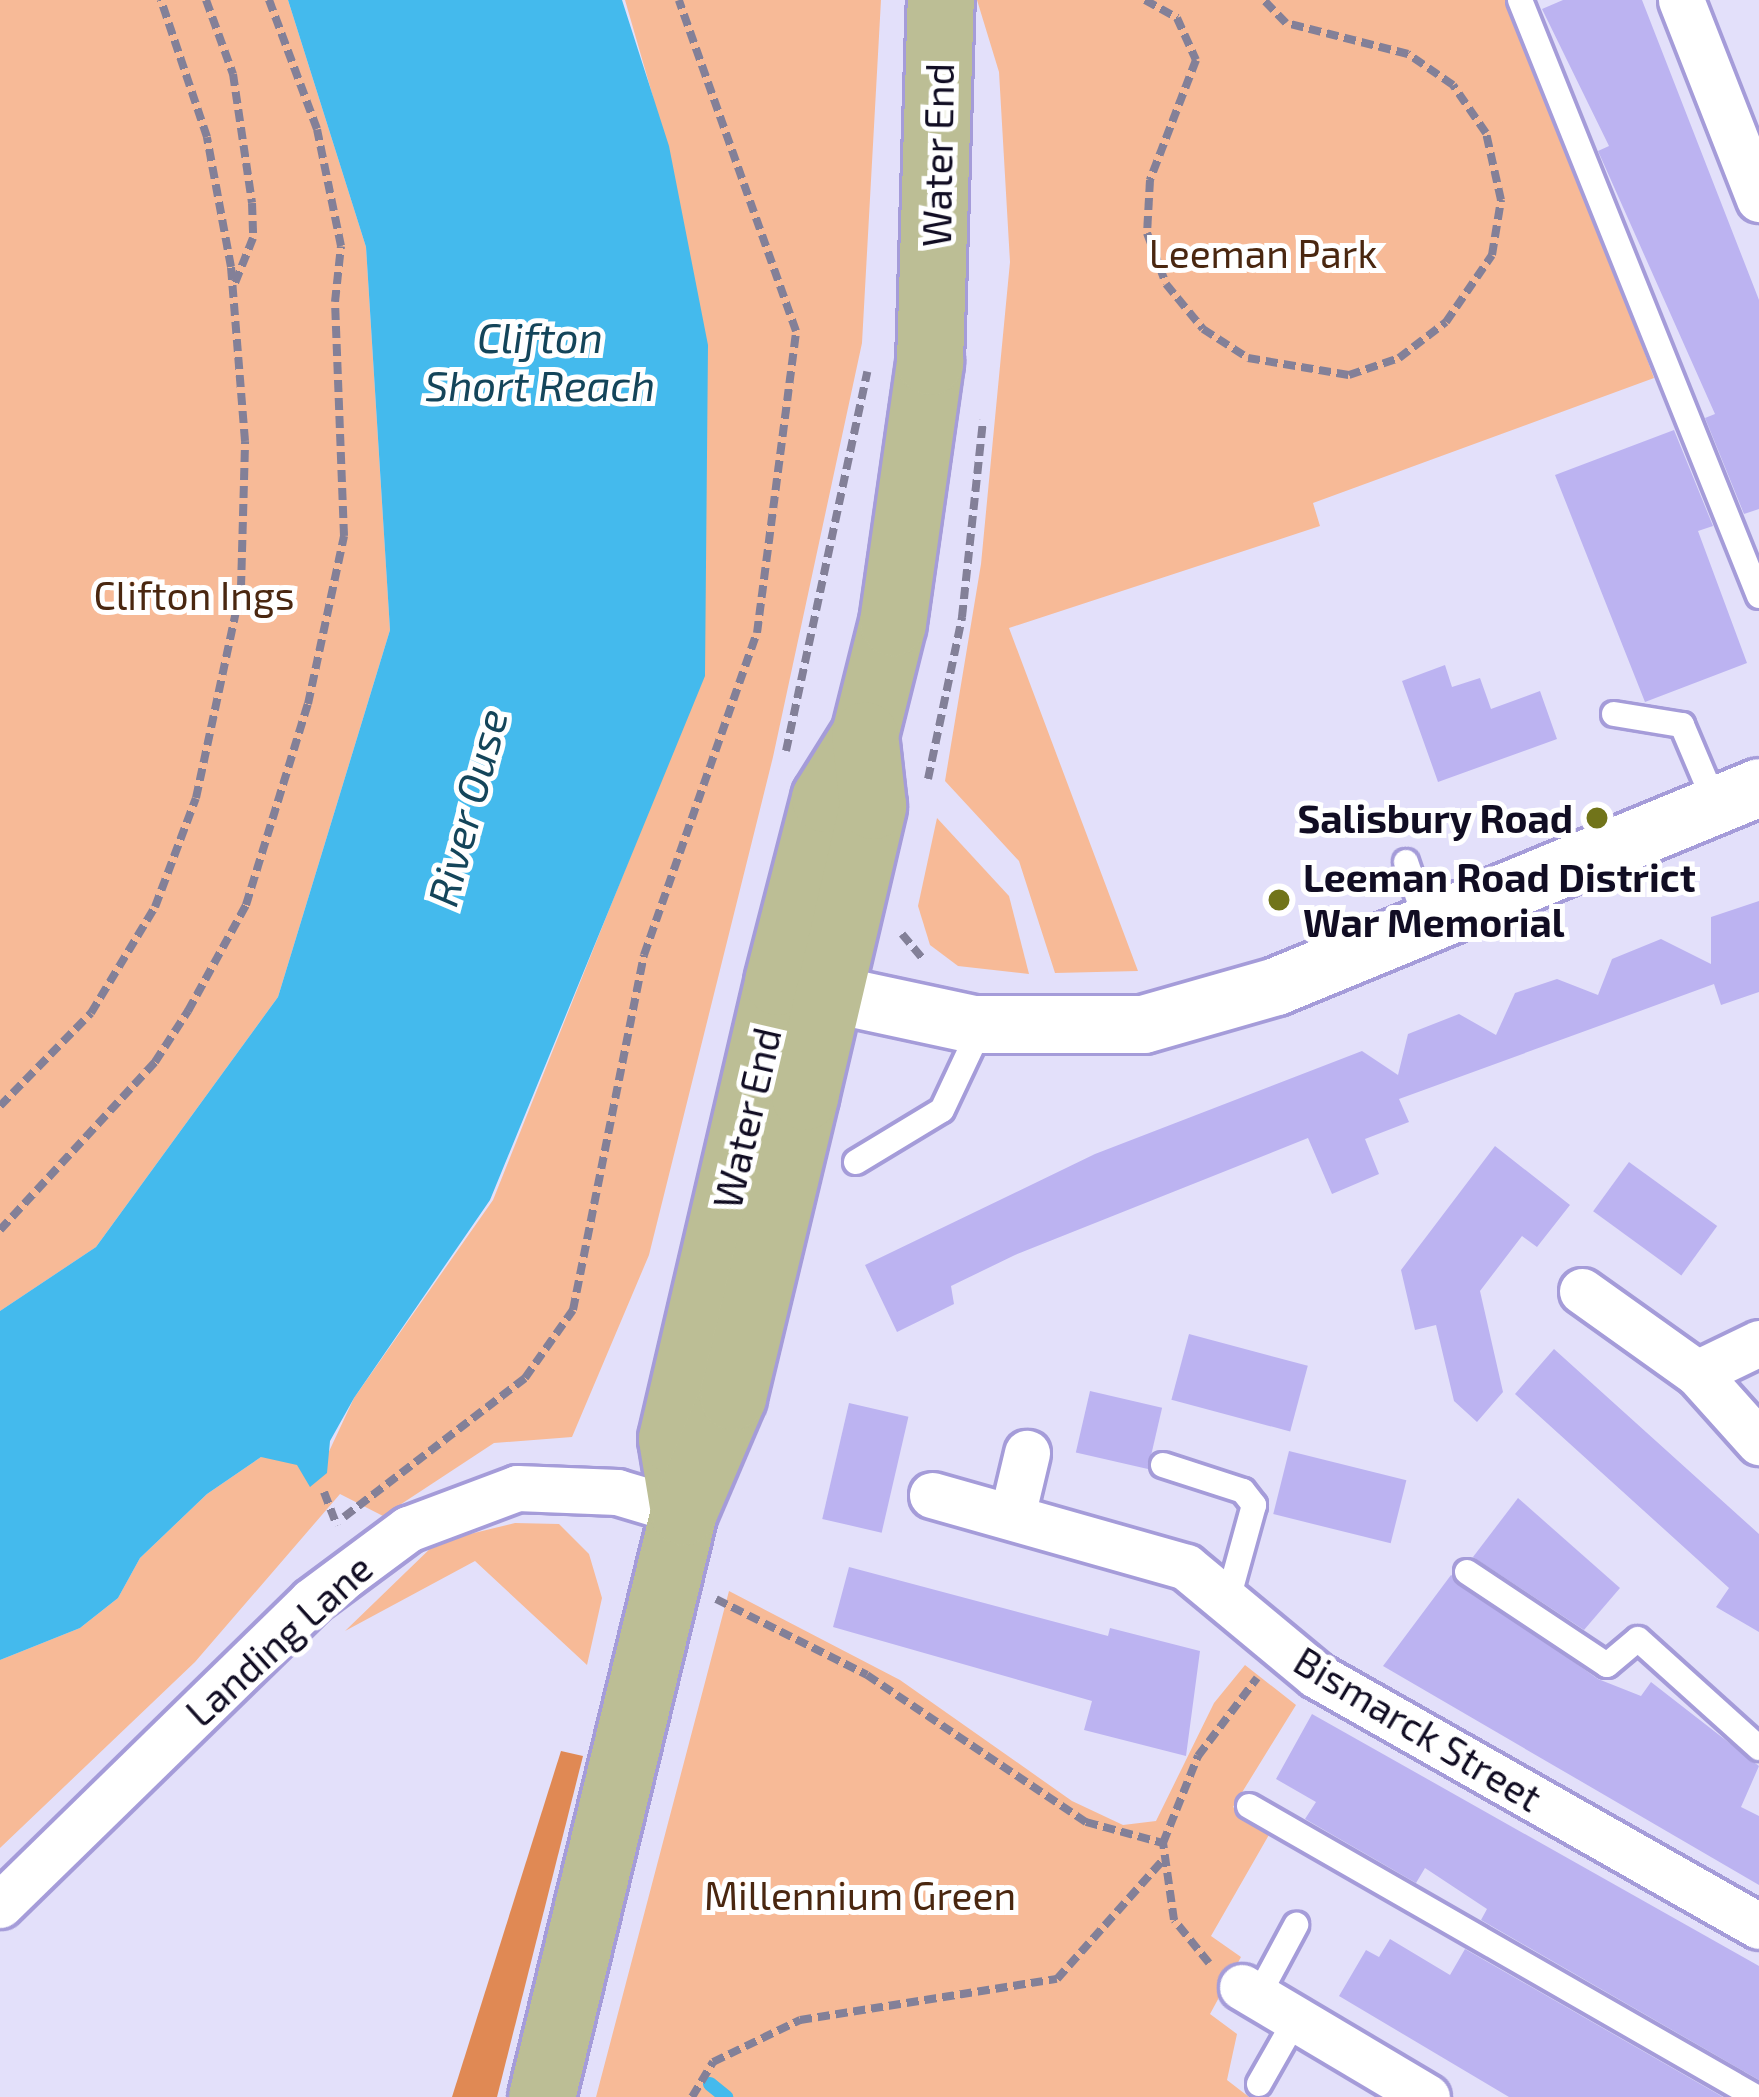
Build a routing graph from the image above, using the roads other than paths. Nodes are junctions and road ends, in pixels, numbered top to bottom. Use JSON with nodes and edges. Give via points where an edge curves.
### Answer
{"nodes":[{"id":1,"x":941,"y":0,"type":"edge"},
{"id":2,"x":1520,"y":0,"type":"edge"},
{"id":3,"x":1681,"y":0,"type":"edge"},
{"id":4,"x":1759,"y":199,"type":"edge"},
{"id":5,"x":1759,"y":596,"type":"edge"},
{"id":6,"x":1614,"y":714,"type":"dead end"},
{"id":7,"x":1737,"y":796,"type":"edge"},
{"id":8,"x":1406,"y":862,"type":"dead end"},
{"id":9,"x":1427,"y":924,"type":"junction"},
{"id":10,"x":803,"y":988,"type":"junction"},
{"id":11,"x":982,"y":1024,"type":"junction"},
{"id":12,"x":856,"y":1162,"type":"dead end"},
{"id":13,"x":1582,"y":1291,"type":"dead end"},
{"id":14,"x":1759,"y":1343,"type":"edge"},
{"id":15,"x":1697,"y":1373,"type":"junction"},
{"id":16,"x":1759,"y":1442,"type":"edge"},
{"id":17,"x":1027,"y":1454,"type":"dead end"},
{"id":18,"x":1163,"y":1465,"type":"dead end"},
{"id":19,"x":932,"y":1496,"type":"dead end"},
{"id":20,"x":684,"y":1512,"type":"junction"},
{"id":21,"x":1012,"y":1516,"type":"junction"},
{"id":22,"x":1467,"y":1572,"type":"dead end"},
{"id":23,"x":1229,"y":1596,"type":"junction"},
{"id":24,"x":1759,"y":1748,"type":"edge"},
{"id":25,"x":1249,"y":1806,"type":"dead end"},
{"id":26,"x":0,"y":1905,"type":"edge"},
{"id":27,"x":1296,"y":1925,"type":"dead end"},
{"id":28,"x":1759,"y":1926,"type":"edge"},
{"id":29,"x":1265,"y":2001,"type":"junction"},
{"id":30,"x":1259,"y":2084,"type":"dead end"},
{"id":31,"x":542,"y":2097,"type":"edge"},
{"id":32,"x":1427,"y":2097,"type":"edge"},
{"id":33,"x":1756,"y":2097,"type":"edge"}],
"edges":[{"from":1,"to":10,"type":"main road","name":"Water End","via":[[931,362],[893,623],[865,735],[874,797]]},
{"from":2,"to":5,"type":"lane"},
{"from":3,"to":4,"type":"street"},
{"from":6,"to":7,"type":"lane","via":[[1682,725]]},
{"from":7,"to":9,"type":"street"},
{"from":8,"to":9,"type":"lane"},
{"from":9,"to":11,"type":"street","via":[[1276,986],[1143,1024]]},
{"from":10,"to":11,"type":"street"},
{"from":10,"to":20,"type":"main road","name":"Water End","via":[[733,1397]]},
{"from":11,"to":12,"type":"lane","via":[[942,1110]]},
{"from":13,"to":15,"type":"street"},
{"from":14,"to":15,"type":"street"},
{"from":15,"to":16,"type":"street"},
{"from":17,"to":21,"type":"street"},
{"from":18,"to":23,"type":"lane","via":[[1244,1491],[1254,1505]]},
{"from":19,"to":21,"type":"street","name":"Bismarck Street"},
{"from":20,"to":26,"type":"street","name":"Landing Lane","via":[[617,1492],[517,1488],[408,1529],[311,1601]]},
{"from":20,"to":31,"type":"main road","name":"Water End"},
{"from":21,"to":23,"type":"street","name":"Bismarck Street","via":[[1186,1567]]},
{"from":22,"to":24,"type":"lane","via":[[1606,1664],[1638,1639]]},
{"from":23,"to":28,"type":"street","name":"Bismarck Street","via":[[1282,1650]]},
{"from":25,"to":33,"type":"lane"},
{"from":27,"to":29,"type":"lane"},
{"from":29,"to":30,"type":"lane"},
{"from":29,"to":32,"type":"street"}]}
